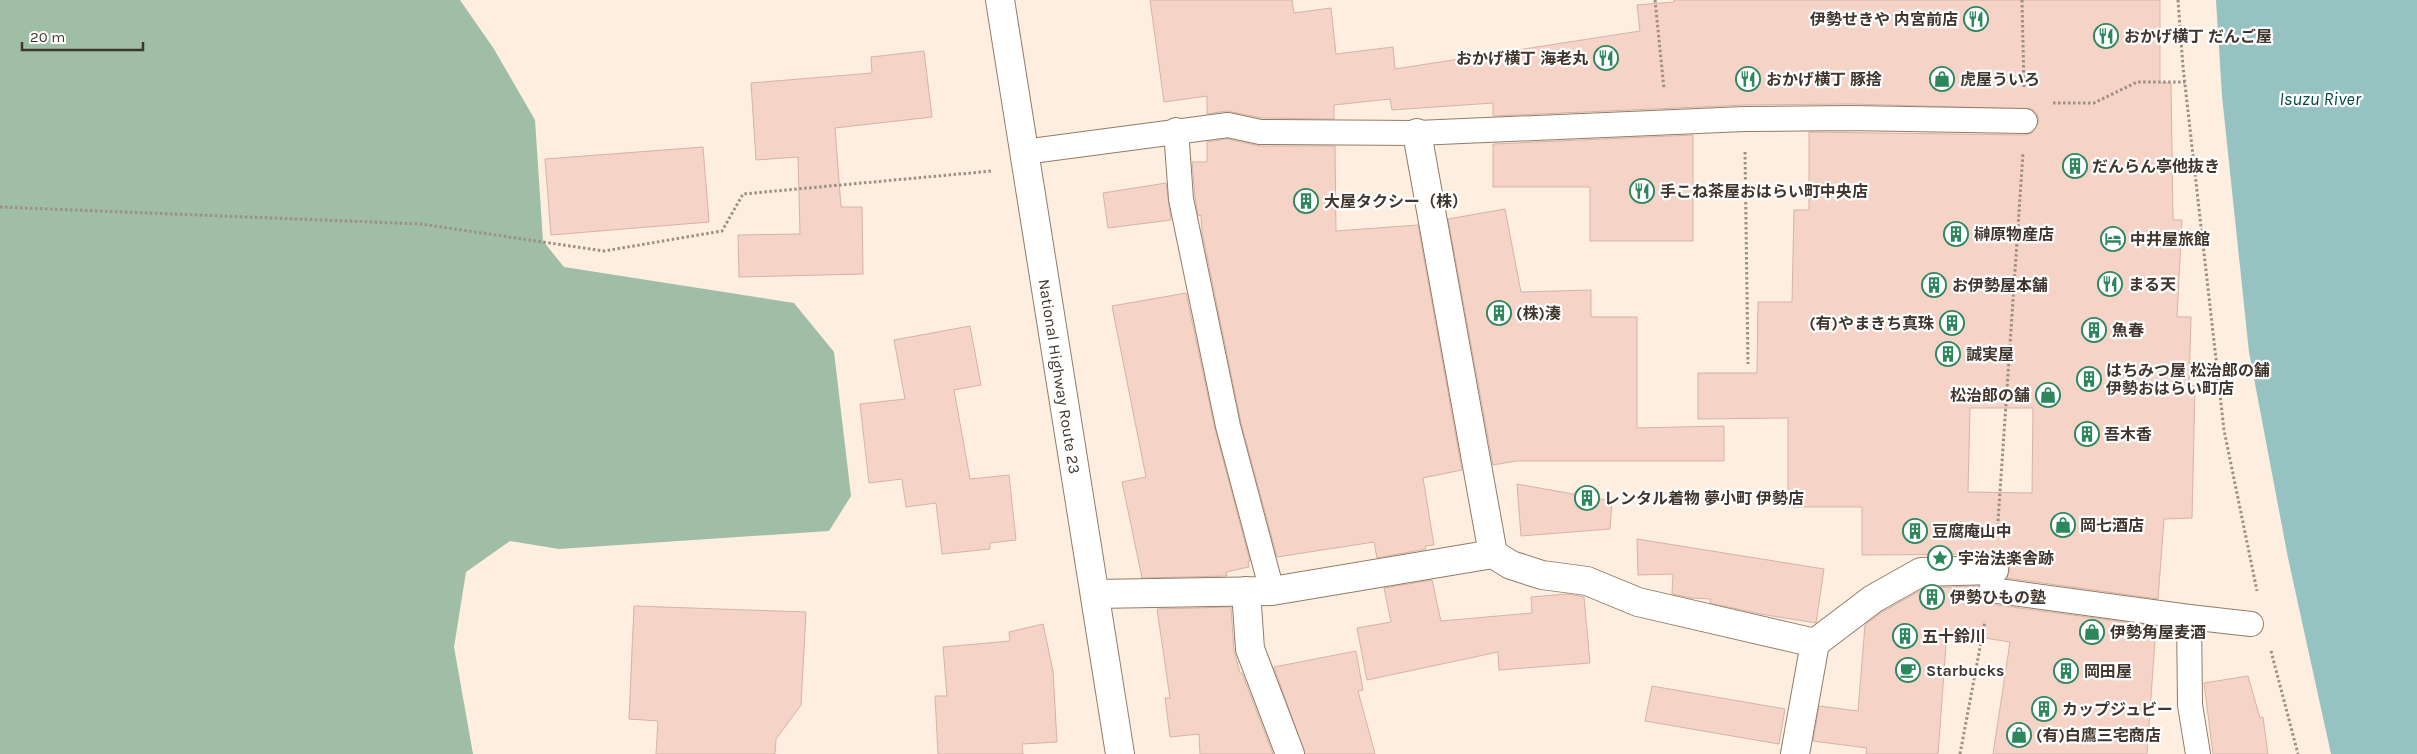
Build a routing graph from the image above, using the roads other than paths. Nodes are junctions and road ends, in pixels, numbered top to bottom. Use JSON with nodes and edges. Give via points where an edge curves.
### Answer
{"nodes":[{"id":1,"x":1000,"y":0,"type":"edge"},
{"id":2,"x":2025,"y":112,"type":"road end"},
{"id":3,"x":1176,"y":130,"type":"junction"},
{"id":4,"x":1417,"y":133,"type":"junction"},
{"id":5,"x":1026,"y":160,"type":"junction"},
{"id":6,"x":1493,"y":554,"type":"junction"},
{"id":7,"x":1993,"y":580,"type":"joint"},
{"id":8,"x":1246,"y":591,"type":"junction"},
{"id":9,"x":1272,"y":591,"type":"junction"},
{"id":10,"x":1095,"y":594,"type":"junction"},
{"id":11,"x":2189,"y":617,"type":"junction"},
{"id":12,"x":2251,"y":624,"type":"dead end"},
{"id":13,"x":1815,"y":643,"type":"junction"},
{"id":14,"x":1120,"y":754,"type":"edge"},
{"id":15,"x":1290,"y":754,"type":"edge"},
{"id":16,"x":1795,"y":754,"type":"edge"},
{"id":17,"x":2198,"y":754,"type":"edge"}],
"edges":[{"from":1,"to":5,"type":"main road","name":"National Highway Route 23"},
{"from":2,"to":4,"type":"lane","via":[[1745,119]]},
{"from":3,"to":4,"type":"lane","via":[[1228,125],[1260,132]]},
{"from":3,"to":5,"type":"lane"},
{"from":3,"to":9,"type":"lane","via":[[1182,199],[1222,397]]},
{"from":4,"to":6,"type":"main road"},
{"from":5,"to":10,"type":"main road","name":"National Highway Route 23"},
{"from":6,"to":9,"type":"main road"},
{"from":6,"to":13,"type":"main road","via":[[1511,565],[1542,575],[1588,581],[1638,602]]},
{"from":7,"to":11,"type":"lane"},
{"from":7,"to":13,"type":"main road","via":[[1921,572],[1873,600]]},
{"from":8,"to":9,"type":"main road"},
{"from":8,"to":10,"type":"main road"},
{"from":8,"to":15,"type":"main road","via":[[1250,649]]},
{"from":10,"to":14,"type":"main road","name":"National Highway Route 23"},
{"from":11,"to":12,"type":"lane"},
{"from":11,"to":17,"type":"lane","via":[[2190,705]]},
{"from":13,"to":16,"type":"main road"}]}
